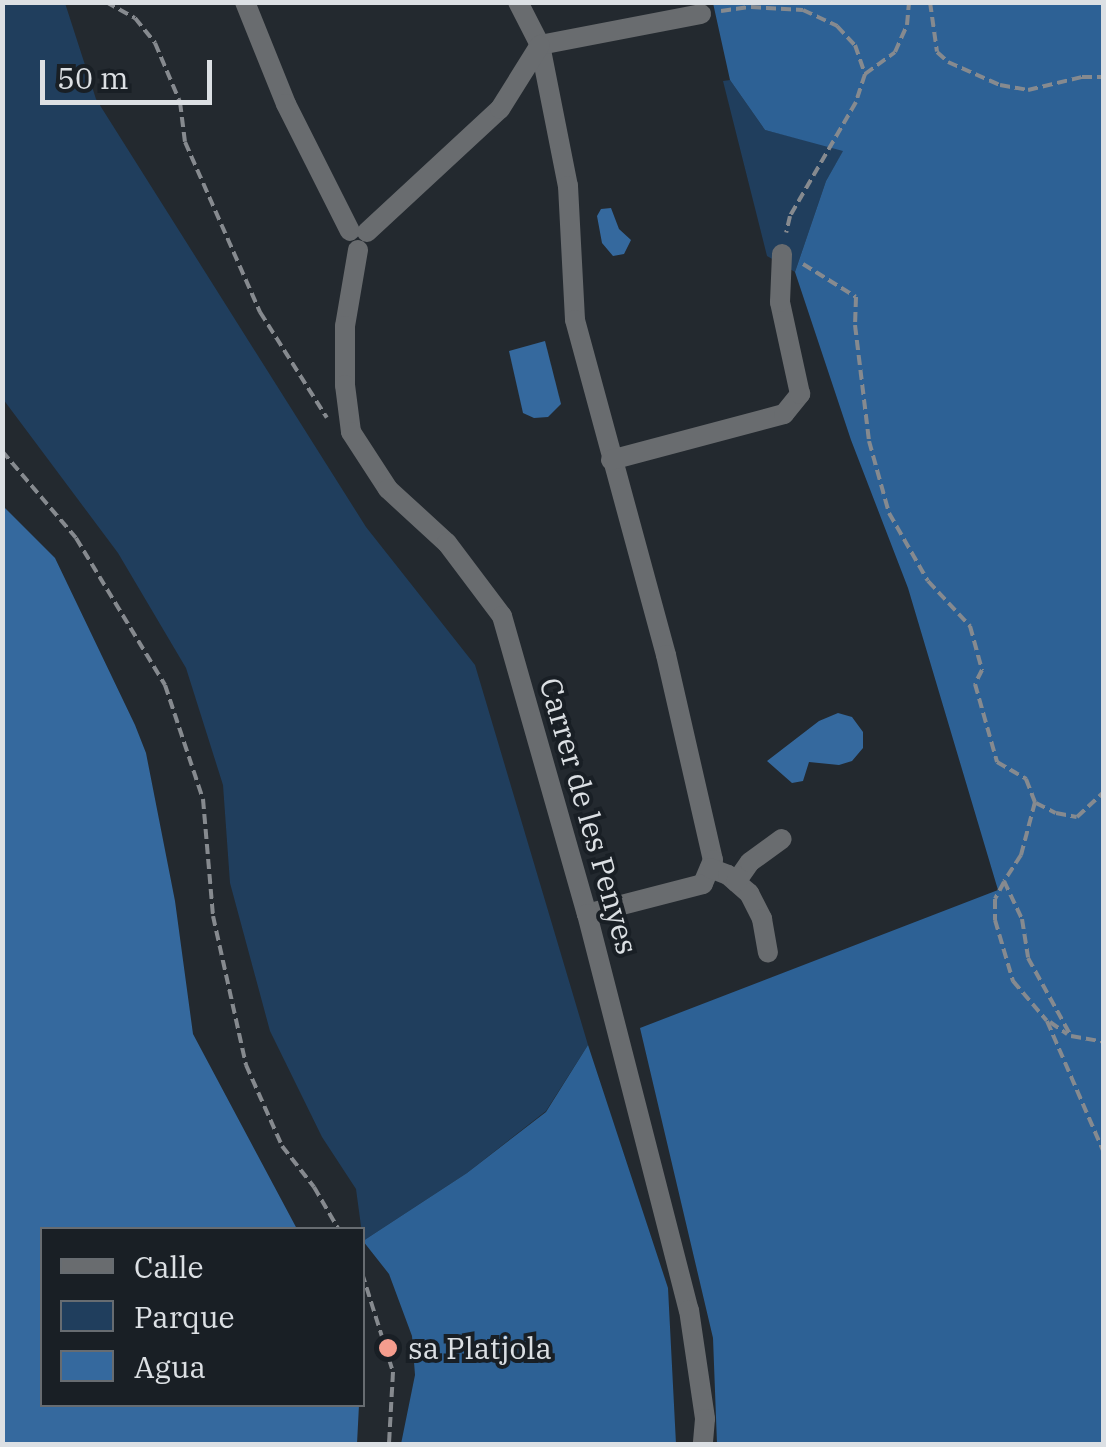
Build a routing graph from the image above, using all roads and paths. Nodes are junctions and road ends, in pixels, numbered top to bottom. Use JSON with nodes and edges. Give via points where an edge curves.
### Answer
{"nodes":[{"id":1,"x":106,"y":2,"type":"edge"},
{"id":2,"x":245,"y":2,"type":"edge"},
{"id":3,"x":518,"y":2,"type":"edge"},
{"id":4,"x":909,"y":2,"type":"edge"},
{"id":5,"x":930,"y":2,"type":"edge"},
{"id":6,"x":701,"y":14,"type":"joint"},
{"id":7,"x":540,"y":46,"type":"junction"},
{"id":8,"x":865,"y":74,"type":"junction"},
{"id":9,"x":1104,"y":77,"type":"edge"},
{"id":10,"x":358,"y":238,"type":"junction"},
{"id":11,"x":782,"y":254,"type":"junction"},
{"id":12,"x":351,"y":432,"type":"junction"},
{"id":13,"x":2,"y":451,"type":"edge"},
{"id":14,"x":611,"y":460,"type":"junction"},
{"id":15,"x":1104,"y":792,"type":"edge"},
{"id":16,"x":1034,"y":802,"type":"junction"},
{"id":17,"x":782,"y":839,"type":"dead end"},
{"id":18,"x":710,"y":868,"type":"junction"},
{"id":19,"x":1004,"y":881,"type":"junction"},
{"id":20,"x":736,"y":882,"type":"junction"},
{"id":21,"x":587,"y":914,"type":"junction"},
{"id":22,"x":768,"y":952,"type":"dead end"},
{"id":23,"x":1047,"y":1020,"type":"junction"},
{"id":24,"x":1071,"y":1036,"type":"junction"},
{"id":25,"x":1104,"y":1042,"type":"edge"},
{"id":26,"x":1104,"y":1153,"type":"edge"},
{"id":27,"x":337,"y":1227,"type":"edge"},
{"id":28,"x":365,"y":1283,"type":"edge"},
{"id":29,"x":389,"y":1444,"type":"edge"},
{"id":30,"x":703,"y":1444,"type":"edge"}],
"edges":[{"from":1,"to":12,"type":"path","via":[[134,18],[155,43],[180,102],[185,142],[260,312],[319,410],[333,426]]},
{"from":2,"to":10,"type":"street","via":[[286,104]]},
{"from":3,"to":7,"type":"street"},
{"from":4,"to":8,"type":"path","via":[[895,52]]},
{"from":5,"to":9,"type":"path","via":[[937,52],[1000,85],[1028,90]]},
{"from":6,"to":7,"type":"street"},
{"from":6,"to":8,"type":"path","via":[[804,10],[837,26],[855,46]]},
{"from":7,"to":10,"type":"street","via":[[500,109]]},
{"from":7,"to":14,"type":"street","via":[[568,186],[575,320]]},
{"from":8,"to":11,"type":"path","via":[[856,102],[790,216]]},
{"from":10,"to":12,"type":"street","name":"Carrer de les Penyes","via":[[345,326]]},
{"from":11,"to":14,"type":"street","via":[[780,302],[800,394],[784,414]]},
{"from":11,"to":16,"type":"path","via":[[856,296],[869,441],[889,514],[928,581],[970,626],[982,670],[975,684],[997,762],[1026,780]]},
{"from":12,"to":21,"type":"street","name":"Carrer de les Penyes","via":[[388,489],[447,544],[502,616]]},
{"from":13,"to":27,"type":"path","via":[[76,538],[165,685],[203,799],[213,916],[246,1065],[282,1146]]},
{"from":14,"to":18,"type":"street","via":[[699,789]]},
{"from":15,"to":16,"type":"path","via":[[1078,817]]},
{"from":16,"to":19,"type":"path","via":[[1021,855]]},
{"from":17,"to":20,"type":"street","via":[[750,862]]},
{"from":18,"to":20,"type":"street"},
{"from":18,"to":21,"type":"street","via":[[704,884]]},
{"from":19,"to":23,"type":"path","via":[[996,899],[1002,949],[1013,981]]},
{"from":19,"to":24,"type":"path","via":[[1022,919],[1028,958]]},
{"from":20,"to":22,"type":"street","via":[[762,919]]},
{"from":21,"to":30,"type":"street","name":"Carrer de les Penyes","via":[[688,1310],[706,1419]]},
{"from":23,"to":24,"type":"path"},
{"from":23,"to":26,"type":"path"},
{"from":24,"to":25,"type":"path"},
{"from":28,"to":29,"type":"path","via":[[393,1372]]}]}
